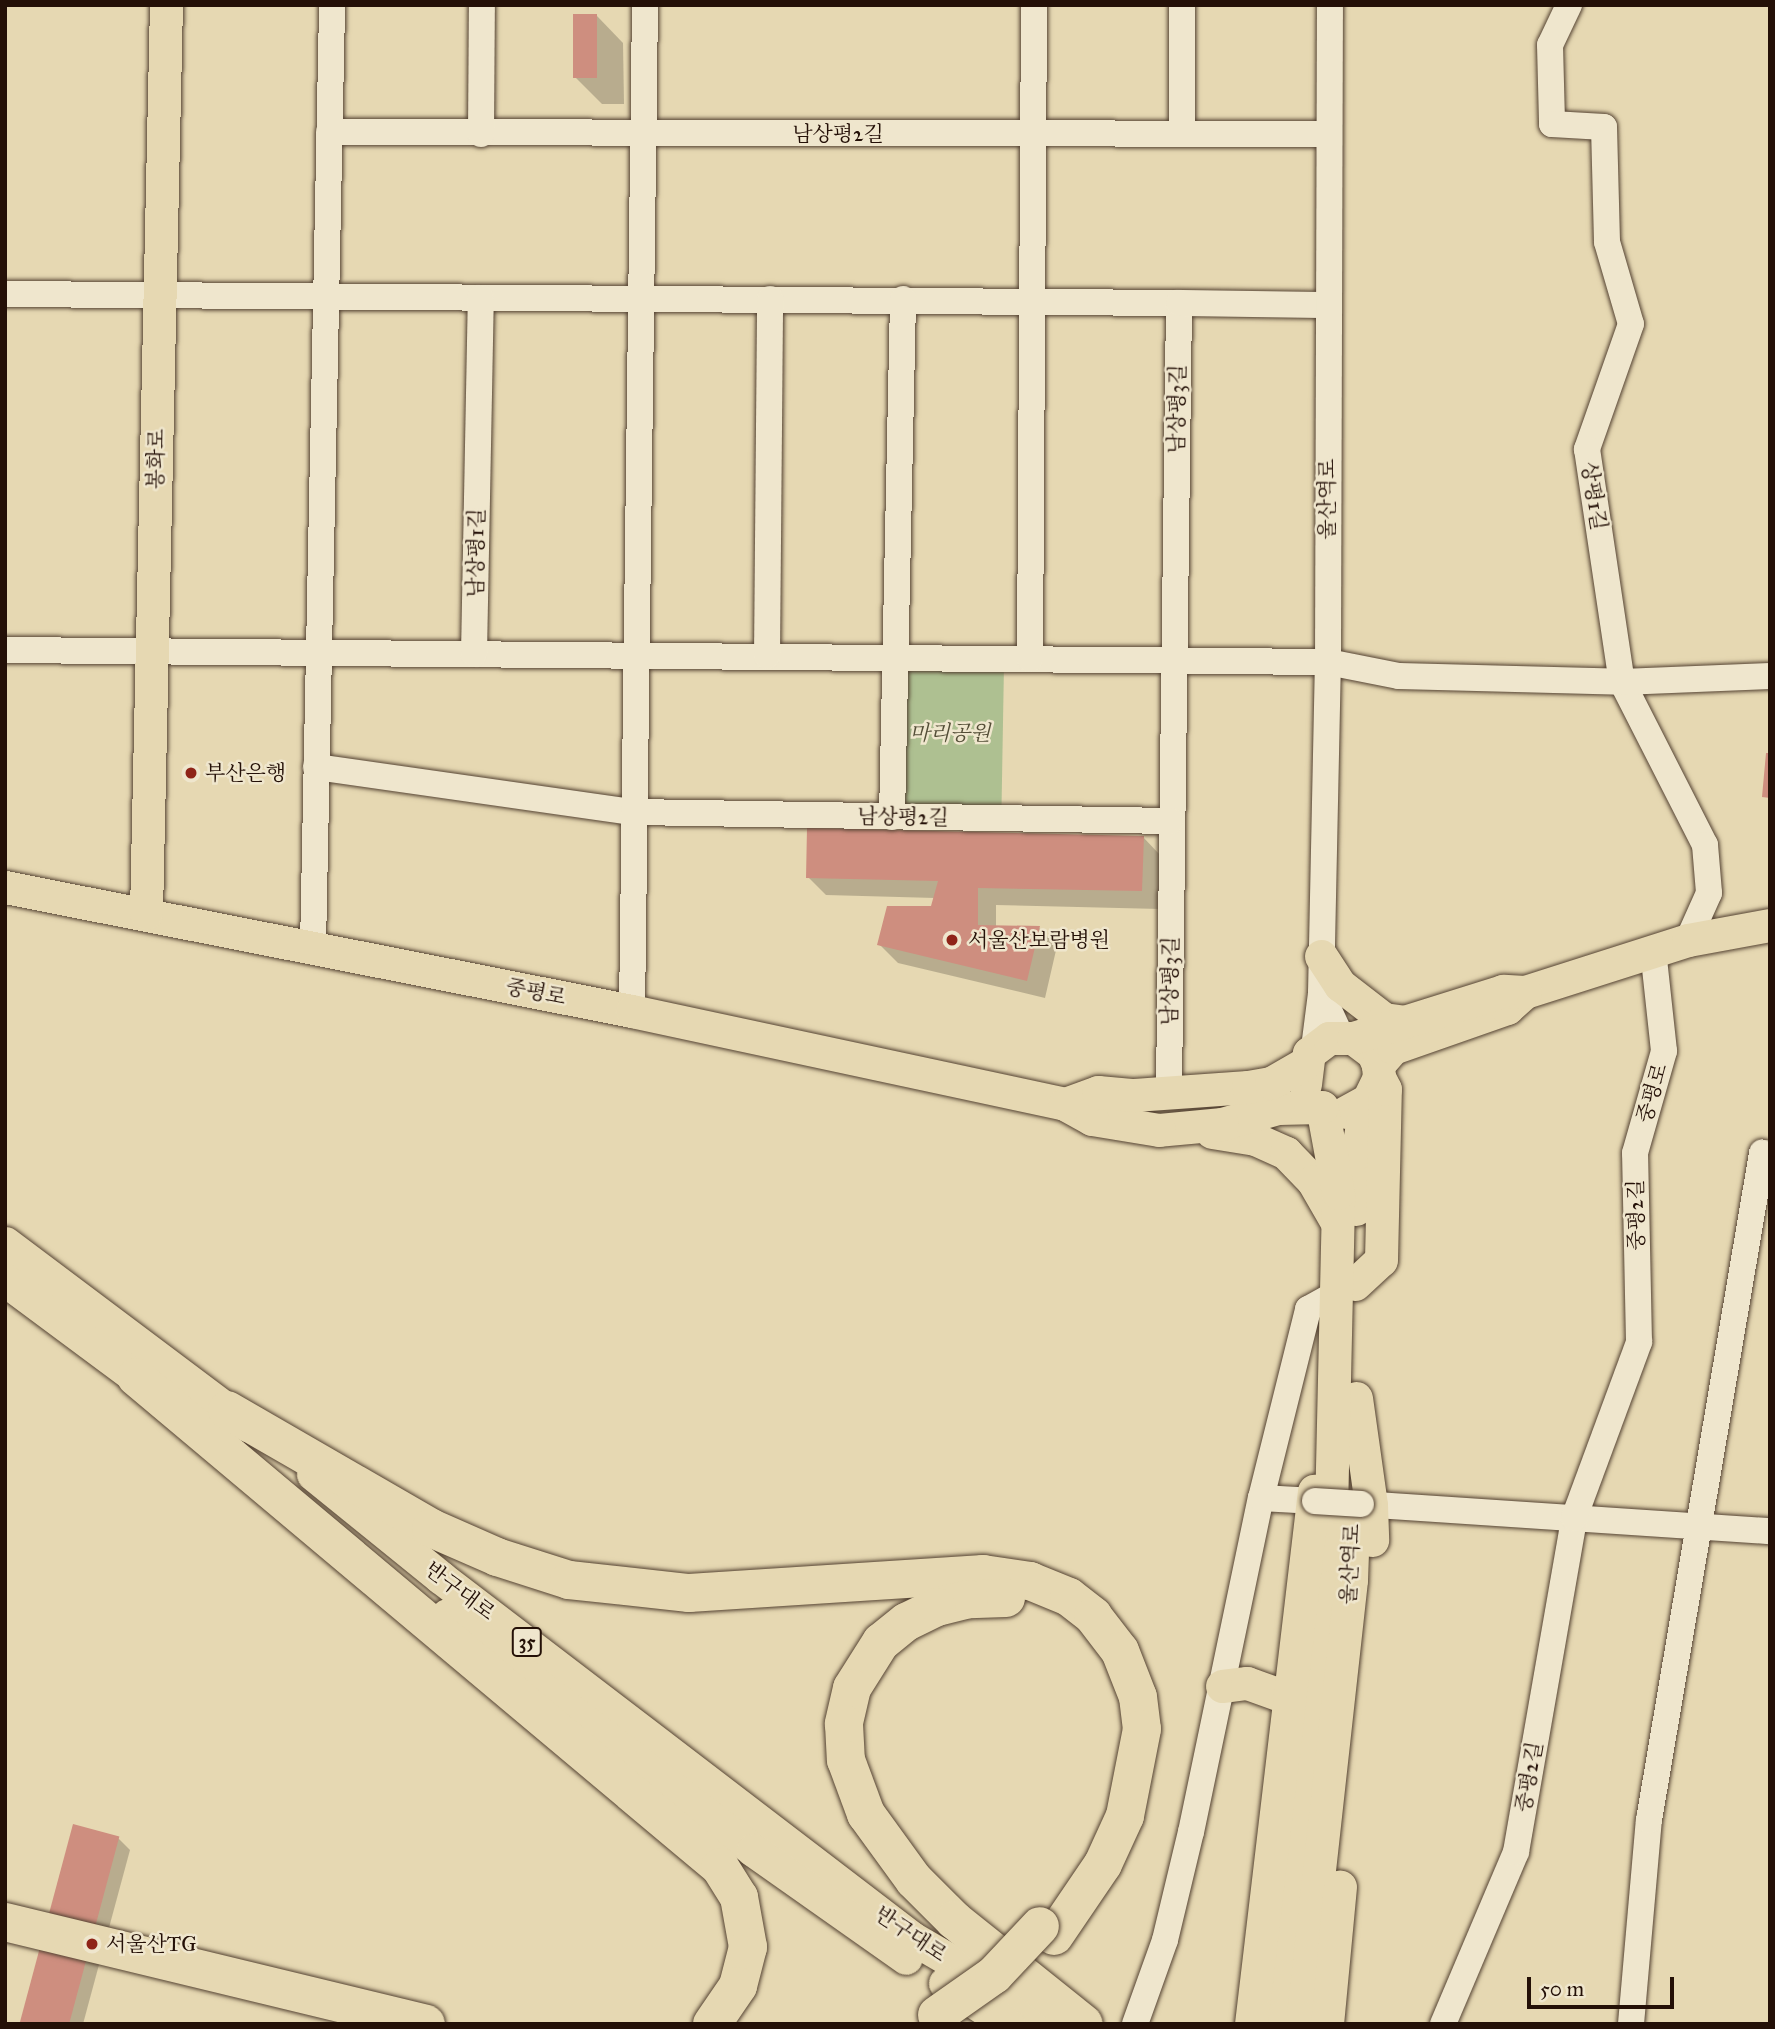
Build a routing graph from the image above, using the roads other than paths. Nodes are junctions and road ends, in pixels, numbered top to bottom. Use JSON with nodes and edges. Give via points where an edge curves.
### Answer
{"nodes":[{"id":1,"x":166,"y":5,"type":"edge"},
{"id":2,"x":332,"y":5,"type":"edge"},
{"id":3,"x":482,"y":5,"type":"edge"},
{"id":4,"x":645,"y":5,"type":"edge"},
{"id":5,"x":1034,"y":5,"type":"edge"},
{"id":6,"x":1182,"y":5,"type":"edge"},
{"id":7,"x":1330,"y":5,"type":"edge"},
{"id":8,"x":1569,"y":5,"type":"edge"},
{"id":9,"x":330,"y":132,"type":"junction"},
{"id":10,"x":481,"y":134,"type":"junction"},
{"id":11,"x":643,"y":134,"type":"junction"},
{"id":12,"x":1034,"y":134,"type":"junction"},
{"id":13,"x":1182,"y":134,"type":"junction"},
{"id":14,"x":1328,"y":134,"type":"junction"},
{"id":15,"x":5,"y":294,"type":"edge"},
{"id":16,"x":160,"y":298,"type":"junction"},
{"id":17,"x":326,"y":298,"type":"junction"},
{"id":18,"x":481,"y":299,"type":"junction"},
{"id":19,"x":641,"y":299,"type":"junction"},
{"id":20,"x":769,"y":299,"type":"junction"},
{"id":21,"x":903,"y":299,"type":"junction"},
{"id":22,"x":1033,"y":299,"type":"junction"},
{"id":23,"x":1179,"y":303,"type":"junction"},
{"id":24,"x":1326,"y":305,"type":"junction"},
{"id":25,"x":5,"y":650,"type":"edge"},
{"id":26,"x":152,"y":650,"type":"junction"},
{"id":27,"x":319,"y":652,"type":"junction"},
{"id":28,"x":474,"y":654,"type":"junction"},
{"id":29,"x":636,"y":655,"type":"junction"},
{"id":30,"x":766,"y":656,"type":"junction"},
{"id":31,"x":895,"y":658,"type":"junction"},
{"id":32,"x":1030,"y":659,"type":"junction"},
{"id":33,"x":1174,"y":660,"type":"junction"},
{"id":34,"x":1328,"y":662,"type":"junction"},
{"id":35,"x":1770,"y":676,"type":"edge"},
{"id":36,"x":1622,"y":682,"type":"junction"},
{"id":37,"x":316,"y":767,"type":"junction"},
{"id":38,"x":634,"y":812,"type":"junction"},
{"id":39,"x":892,"y":817,"type":"junction"},
{"id":40,"x":1171,"y":821,"type":"junction"},
{"id":41,"x":5,"y":887,"type":"edge"},
{"id":42,"x":146,"y":913,"type":"junction"},
{"id":43,"x":1770,"y":925,"type":"edge"},
{"id":44,"x":1688,"y":940,"type":"junction"},
{"id":45,"x":313,"y":947,"type":"junction"},
{"id":46,"x":1653,"y":950,"type":"junction"},
{"id":47,"x":1321,"y":957,"type":"junction"},
{"id":48,"x":1525,"y":992,"type":"junction"},
{"id":49,"x":632,"y":1011,"type":"junction"},
{"id":50,"x":1406,"y":1022,"type":"junction"},
{"id":51,"x":1328,"y":1046,"type":"junction"},
{"id":52,"x":1374,"y":1082,"type":"junction"},
{"id":53,"x":1169,"y":1091,"type":"junction"},
{"id":54,"x":1065,"y":1104,"type":"junction"},
{"id":55,"x":1322,"y":1107,"type":"junction"},
{"id":56,"x":1192,"y":1129,"type":"junction"},
{"id":57,"x":1635,"y":1153,"type":"joint"},
{"id":58,"x":1762,"y":1153,"type":"dead end"},
{"id":59,"x":1337,"y":1223,"type":"junction"},
{"id":60,"x":5,"y":1243,"type":"edge"},
{"id":61,"x":6,"y":1283,"type":"edge"},
{"id":62,"x":1346,"y":1289,"type":"junction"},
{"id":63,"x":136,"y":1377,"type":"junction"},
{"id":64,"x":1346,"y":1397,"type":"junction"},
{"id":65,"x":227,"y":1410,"type":"junction"},
{"id":66,"x":1261,"y":1498,"type":"junction"},
{"id":67,"x":1313,"y":1501,"type":"junction"},
{"id":68,"x":1366,"y":1504,"type":"junction"},
{"id":69,"x":1574,"y":1518,"type":"junction"},
{"id":70,"x":1698,"y":1527,"type":"junction"},
{"id":71,"x":1770,"y":1531,"type":"edge"},
{"id":72,"x":1222,"y":1686,"type":"junction"},
{"id":73,"x":1289,"y":1698,"type":"junction"},
{"id":74,"x":5,"y":1922,"type":"edge"},
{"id":75,"x":1047,"y":1931,"type":"junction"},
{"id":76,"x":5,"y":1938,"type":"edge"},
{"id":77,"x":939,"y":2021,"type":"edge"},
{"id":78,"x":1277,"y":2023,"type":"edge"},
{"id":79,"x":343,"y":2024,"type":"edge"},
{"id":80,"x":426,"y":2024,"type":"edge"},
{"id":81,"x":712,"y":2024,"type":"edge"},
{"id":82,"x":1007,"y":2024,"type":"edge"},
{"id":83,"x":1059,"y":2024,"type":"edge"},
{"id":84,"x":1084,"y":2024,"type":"edge"},
{"id":85,"x":1135,"y":2024,"type":"edge"},
{"id":86,"x":1327,"y":2024,"type":"edge"},
{"id":87,"x":1443,"y":2024,"type":"edge"},
{"id":88,"x":1631,"y":2024,"type":"edge"}],
"edges":[{"from":1,"to":16,"type":"main road","name":"봉화로"},
{"from":2,"to":9,"type":"street"},
{"from":3,"to":10,"type":"street"},
{"from":4,"to":11,"type":"street"},
{"from":5,"to":12,"type":"street"},
{"from":6,"to":13,"type":"street"},
{"from":7,"to":14,"type":"street","name":"울산역로"},
{"from":8,"to":36,"type":"street","name":"상평1길","via":[[1550,45],[1552,124],[1604,127],[1607,242],[1631,324],[1587,449]]},
{"from":9,"to":10,"type":"street"},
{"from":9,"to":17,"type":"street"},
{"from":10,"to":11,"type":"street","name":"남상평2길"},
{"from":11,"to":12,"type":"street","name":"남상평2길"},
{"from":11,"to":19,"type":"street"},
{"from":12,"to":13,"type":"street"},
{"from":12,"to":22,"type":"street"},
{"from":13,"to":14,"type":"street"},
{"from":14,"to":24,"type":"street","name":"울산역로"},
{"from":15,"to":16,"type":"street"},
{"from":16,"to":17,"type":"street"},
{"from":16,"to":26,"type":"main road","name":"봉화로"},
{"from":17,"to":18,"type":"street"},
{"from":17,"to":27,"type":"street"},
{"from":18,"to":19,"type":"street"},
{"from":18,"to":28,"type":"street","name":"남상평1길"},
{"from":19,"to":20,"type":"street"},
{"from":19,"to":29,"type":"street"},
{"from":20,"to":21,"type":"street"},
{"from":20,"to":30,"type":"street"},
{"from":21,"to":22,"type":"street"},
{"from":21,"to":31,"type":"street"},
{"from":22,"to":23,"type":"street"},
{"from":22,"to":32,"type":"street"},
{"from":23,"to":24,"type":"street"},
{"from":23,"to":33,"type":"street","name":"남상평3길"},
{"from":24,"to":34,"type":"street","name":"울산역로"},
{"from":25,"to":26,"type":"street"},
{"from":26,"to":27,"type":"street"},
{"from":26,"to":42,"type":"main road","name":"봉화로"},
{"from":27,"to":28,"type":"street"},
{"from":27,"to":37,"type":"street"},
{"from":28,"to":29,"type":"street"},
{"from":29,"to":30,"type":"street"},
{"from":29,"to":38,"type":"street"},
{"from":30,"to":31,"type":"street"},
{"from":31,"to":32,"type":"street"},
{"from":31,"to":39,"type":"street"},
{"from":32,"to":33,"type":"street"},
{"from":33,"to":34,"type":"street"},
{"from":33,"to":40,"type":"street","name":"남상평3길"},
{"from":34,"to":36,"type":"street","via":[[1399,676]]},
{"from":34,"to":47,"type":"street","name":"울산역로"},
{"from":35,"to":36,"type":"street"},
{"from":36,"to":44,"type":"street","name":"상평1길","via":[[1705,845],[1709,893]]},
{"from":37,"to":38,"type":"street"},
{"from":37,"to":45,"type":"street"},
{"from":38,"to":39,"type":"street","name":"남상평2길"},
{"from":38,"to":49,"type":"street"},
{"from":39,"to":40,"type":"street","name":"남상평2길"},
{"from":40,"to":53,"type":"street","name":"남상평3길"},
{"from":41,"to":42,"type":"main road","name":"중평로"},
{"from":42,"to":45,"type":"main road","name":"중평로"},
{"from":43,"to":44,"type":"main road"},
{"from":44,"to":46,"type":"main road"},
{"from":45,"to":49,"type":"main road","name":"중평로"},
{"from":46,"to":48,"type":"main road"},
{"from":46,"to":57,"type":"street","name":"중평로","via":[[1664,1051]]},
{"from":47,"to":50,"type":"main road","via":[[1340,985],[1384,1019]]},
{"from":47,"to":51,"type":"street","name":"울산역로"},
{"from":48,"to":50,"type":"main road","via":[[1503,992]]},
{"from":48,"to":52,"type":"main road","via":[[1507,1008],[1411,1039]]},
{"from":49,"to":54,"type":"main road","name":"중평로"},
{"from":50,"to":51,"type":"main road"},
{"from":51,"to":52,"type":"main road","via":[[1373,1053]]},
{"from":51,"to":53,"type":"main road","via":[[1271,1083],[1216,1091]]},
{"from":51,"to":55,"type":"main road","via":[[1306,1088]]},
{"from":52,"to":55,"type":"main road","via":[[1346,1112]]},
{"from":52,"to":62,"type":"main road","name":"울산역로","via":[[1357,1153]]},
{"from":53,"to":54,"type":"main road","via":[[1098,1092]]},
{"from":54,"to":56,"type":"main road","name":"중평로","via":[[1092,1119],[1159,1130]]},
{"from":55,"to":56,"type":"main road","via":[[1278,1108]]},
{"from":55,"to":59,"type":"main road","name":"울산역로","via":[[1338,1193]]},
{"from":56,"to":59,"type":"main road","via":[[1255,1139],[1286,1153],[1313,1181]]},
{"from":57,"to":69,"type":"street","name":"중평2길","via":[[1639,1342]]},
{"from":58,"to":70,"type":"street"},
{"from":59,"to":62,"type":"main road","name":"울산역로"},
{"from":60,"to":65,"type":"main road","name":"반구대로","number":"35"},
{"from":61,"to":63,"type":"main road","name":"반구대로","number":"35"},
{"from":62,"to":64,"type":"main road","name":"울산역로"},
{"from":62,"to":66,"type":"street","via":[[1308,1309]]},
{"from":63,"to":81,"type":"highway","via":[[720,1867],[739,1897],[748,1947],[738,1986]]},
{"from":63,"to":82,"type":"main road","name":"반구대로","number":"35","via":[[753,1850],[881,1943]]},
{"from":64,"to":67,"type":"main road"},
{"from":64,"to":68,"type":"main road"},
{"from":64,"to":78,"type":"main road","name":"울산역로","via":[[1351,1580]]},
{"from":65,"to":75,"type":"highway","via":[[431,1528],[497,1557],[569,1580],[690,1593],[984,1574],[1030,1581],[1069,1597],[1093,1616],[1120,1651],[1138,1697],[1142,1729],[1125,1816],[1103,1864]]},
{"from":65,"to":83,"type":"main road","name":"반구대로","number":"35","via":[[912,1938]]},
{"from":66,"to":67,"type":"street"},
{"from":66,"to":72,"type":"street"},
{"from":67,"to":68,"type":"street","bridge":true},
{"from":67,"to":73,"type":"main road"},
{"from":68,"to":69,"type":"street"},
{"from":68,"to":86,"type":"main road","via":[[1372,1556]]},
{"from":69,"to":70,"type":"street"},
{"from":69,"to":87,"type":"street","name":"중평2길","via":[[1516,1852]]},
{"from":70,"to":71,"type":"street"},
{"from":70,"to":88,"type":"street","via":[[1649,1820]]},
{"from":72,"to":73,"type":"main road","via":[[1247,1683]]},
{"from":72,"to":85,"type":"street","via":[[1165,1940]]},
{"from":73,"to":78,"type":"main road"},
{"from":74,"to":80,"type":"highway"},
{"from":75,"to":77,"type":"highway","bridge":true},
{"from":75,"to":84,"type":"highway","via":[[1105,1815],[1122,1746],[1118,1696],[1098,1653],[1060,1616],[1013,1599],[954,1602],[893,1630],[859,1671],[844,1724],[851,1778],[878,1834],[934,1902]]},
{"from":76,"to":79,"type":"highway"}]}
